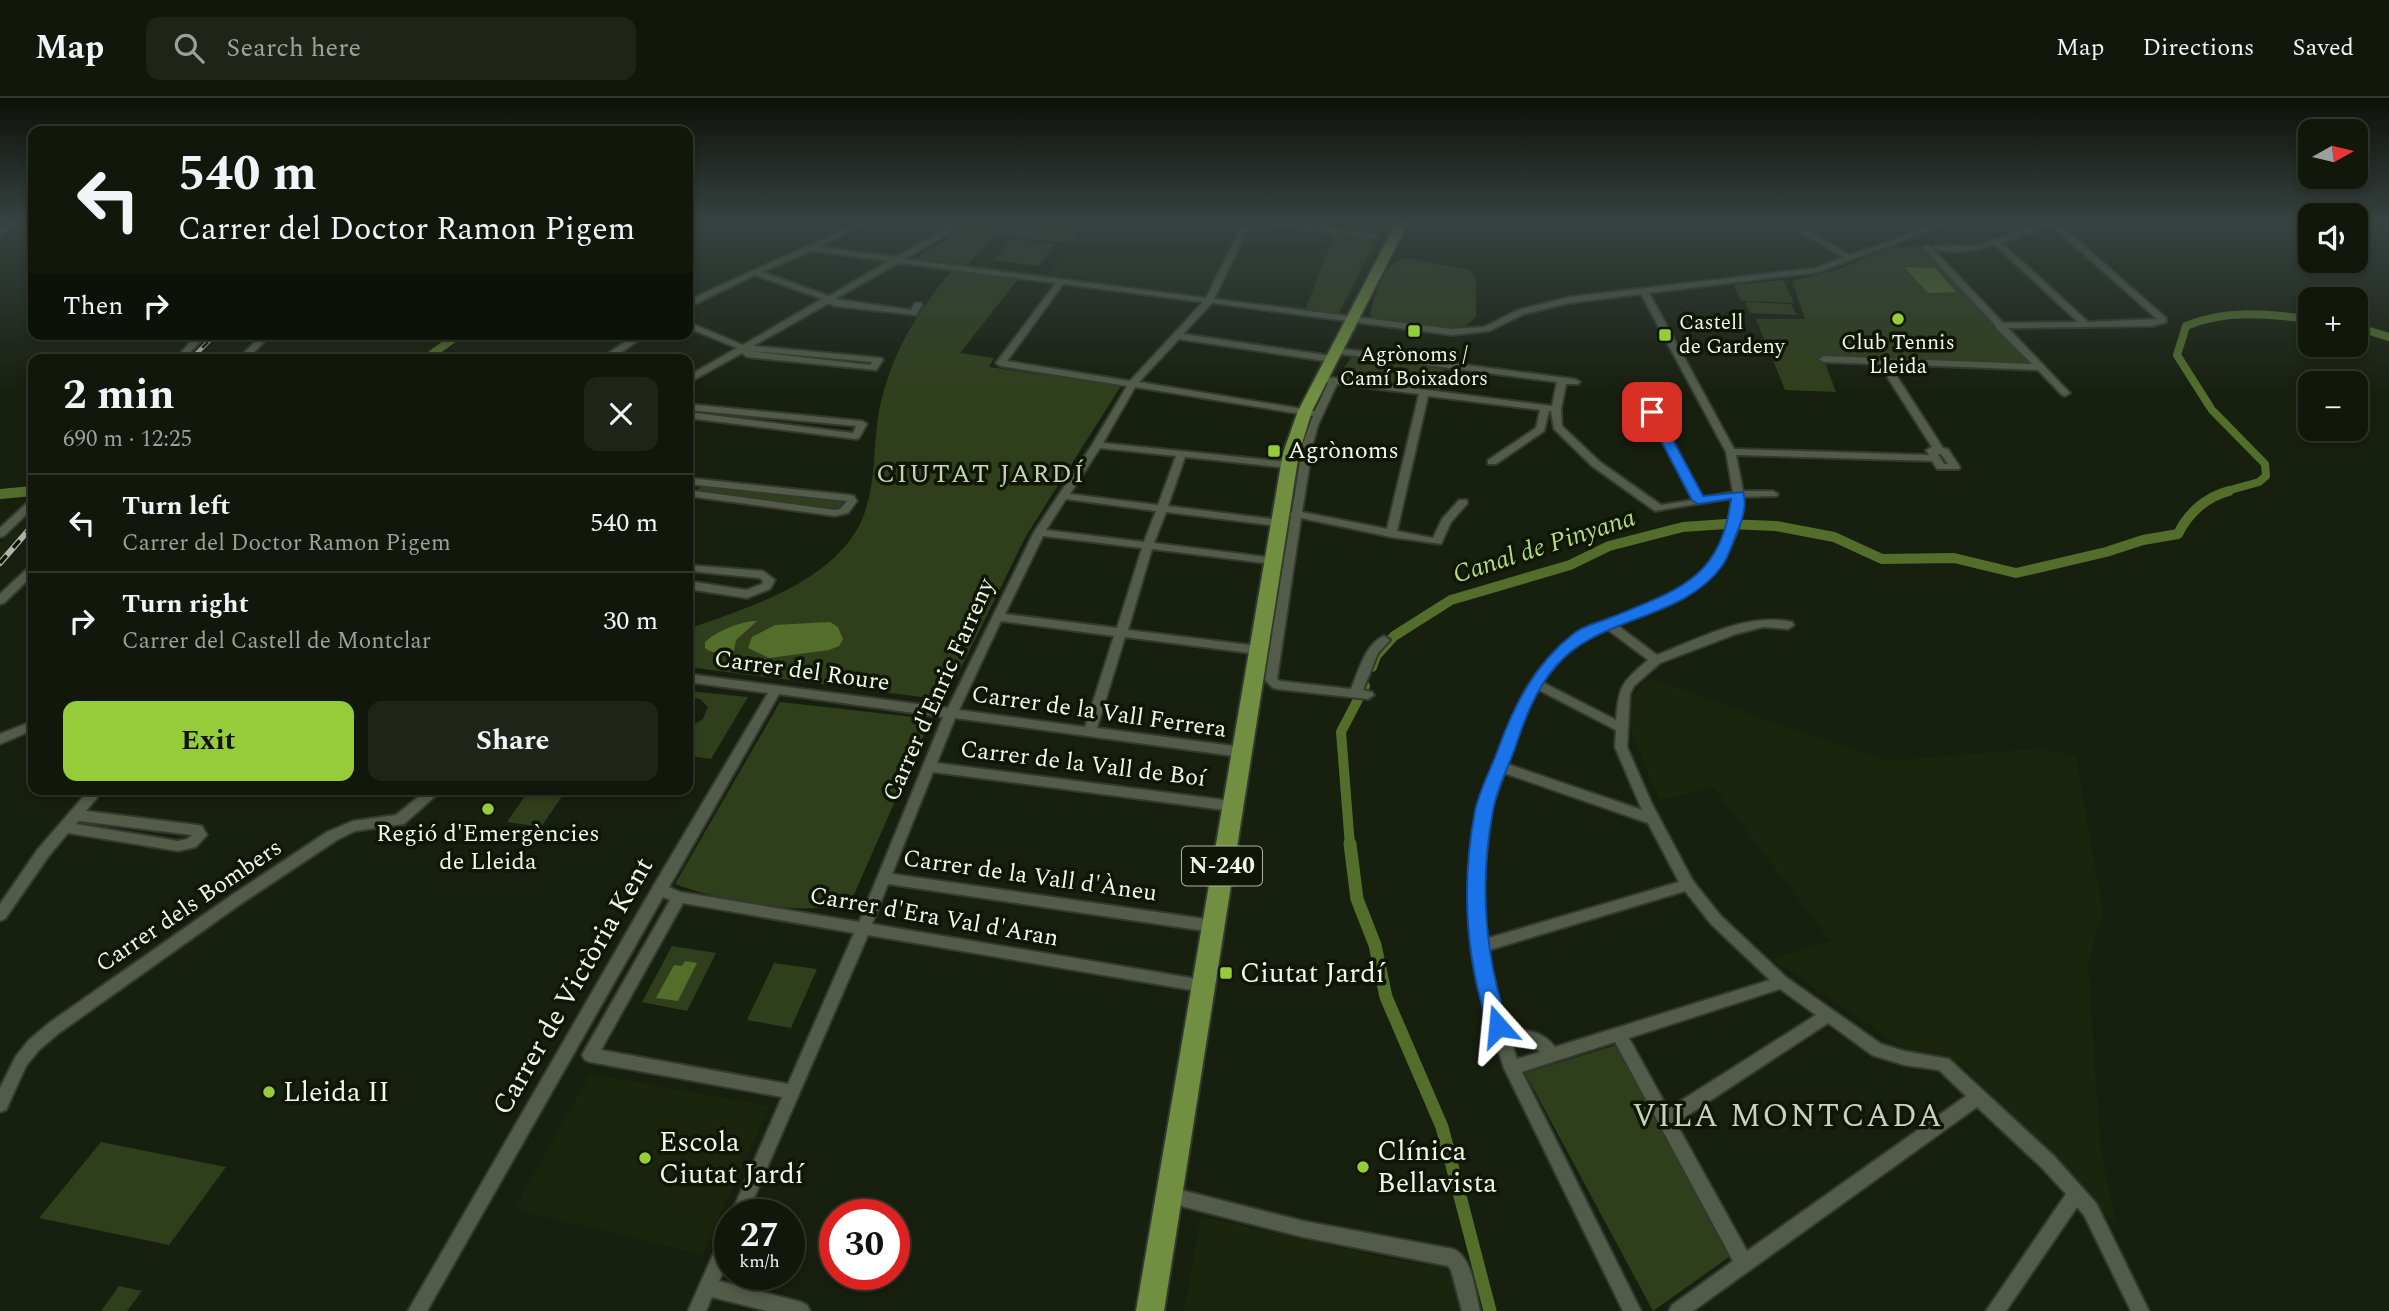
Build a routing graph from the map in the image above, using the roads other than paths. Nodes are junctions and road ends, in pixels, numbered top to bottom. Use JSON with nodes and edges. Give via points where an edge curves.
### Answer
{"nodes":[{"id":1,"x":738,"y":280,"type":"edge"},
{"id":2,"x":776,"y":280,"type":"edge"},
{"id":3,"x":860,"y":280,"type":"edge"},
{"id":4,"x":1059,"y":280,"type":"edge"},
{"id":5,"x":1062,"y":280,"type":"junction"},
{"id":6,"x":1219,"y":280,"type":"edge"},
{"id":7,"x":1373,"y":280,"type":"edge"},
{"id":8,"x":1746,"y":280,"type":"edge"},
{"id":9,"x":1959,"y":280,"type":"edge"},
{"id":10,"x":2037,"y":280,"type":"edge"},
{"id":11,"x":2117,"y":280,"type":"edge"},
{"id":12,"x":1645,"y":293,"type":"junction"},
{"id":13,"x":828,"y":298,"type":"junction"},
{"id":14,"x":1209,"y":301,"type":"junction"},
{"id":15,"x":693,"y":302,"type":"edge"},
{"id":16,"x":1351,"y":321,"type":"junction"},
{"id":17,"x":2085,"y":324,"type":"junction"},
{"id":18,"x":2000,"y":326,"type":"junction"},
{"id":19,"x":693,"y":327,"type":"edge"},
{"id":20,"x":1177,"y":336,"type":"junction"},
{"id":21,"x":197,"y":340,"type":"edge"},
{"id":22,"x":262,"y":340,"type":"edge"},
{"id":23,"x":634,"y":340,"type":"edge"},
{"id":24,"x":741,"y":348,"type":"junction"},
{"id":25,"x":184,"y":354,"type":"edge"},
{"id":26,"x":247,"y":354,"type":"edge"},
{"id":27,"x":612,"y":354,"type":"edge"},
{"id":28,"x":1334,"y":355,"type":"junction"},
{"id":29,"x":1824,"y":359,"type":"dead end"},
{"id":30,"x":1882,"y":361,"type":"junction"},
{"id":31,"x":2039,"y":367,"type":"junction"},
{"id":32,"x":693,"y":375,"type":"edge"},
{"id":33,"x":1328,"y":380,"type":"junction"},
{"id":34,"x":1562,"y":381,"type":"junction"},
{"id":35,"x":1575,"y":382,"type":"dead end"},
{"id":36,"x":1133,"y":383,"type":"junction"},
{"id":37,"x":1641,"y":390,"type":"dead end"},
{"id":38,"x":1424,"y":392,"type":"junction"},
{"id":39,"x":2065,"y":393,"type":"dead end"},
{"id":40,"x":693,"y":408,"type":"edge"},
{"id":41,"x":1550,"y":408,"type":"junction"},
{"id":42,"x":1311,"y":412,"type":"junction"},
{"id":43,"x":693,"y":415,"type":"edge"},
{"id":44,"x":760,"y":419,"type":"junction"},
{"id":45,"x":1097,"y":445,"type":"junction"},
{"id":46,"x":1731,"y":452,"type":"junction"},
{"id":47,"x":1181,"y":455,"type":"junction"},
{"id":48,"x":1492,"y":462,"type":"dead end"},
{"id":49,"x":1289,"y":465,"type":"junction"},
{"id":50,"x":693,"y":483,"type":"edge"},
{"id":51,"x":693,"y":494,"type":"edge"},
{"id":52,"x":1738,"y":494,"type":"junction"},
{"id":53,"x":1773,"y":494,"type":"dead end"},
{"id":54,"x":1063,"y":496,"type":"junction"},
{"id":55,"x":1698,"y":500,"type":"junction"},
{"id":56,"x":1464,"y":502,"type":"dead end"},
{"id":57,"x":28,"y":508,"type":"edge"},
{"id":58,"x":1162,"y":508,"type":"junction"},
{"id":59,"x":1286,"y":515,"type":"junction"},
{"id":60,"x":1039,"y":532,"type":"junction"},
{"id":61,"x":0,"y":534,"type":"edge"},
{"id":62,"x":1391,"y":534,"type":"junction"},
{"id":63,"x":1148,"y":546,"type":"junction"},
{"id":64,"x":1273,"y":561,"type":"junction"},
{"id":65,"x":693,"y":568,"type":"edge"},
{"id":66,"x":27,"y":581,"type":"edge"},
{"id":67,"x":693,"y":586,"type":"edge"},
{"id":68,"x":0,"y":600,"type":"edge"},
{"id":69,"x":997,"y":617,"type":"junction"},
{"id":70,"x":1607,"y":624,"type":"junction"},
{"id":71,"x":1788,"y":625,"type":"dead end"},
{"id":72,"x":1121,"y":632,"type":"junction"},
{"id":73,"x":1384,"y":640,"type":"dead end"},
{"id":74,"x":1266,"y":652,"type":"junction"},
{"id":75,"x":1656,"y":660,"type":"junction"},
{"id":76,"x":693,"y":679,"type":"edge"},
{"id":77,"x":1535,"y":683,"type":"junction"},
{"id":78,"x":776,"y":689,"type":"junction"},
{"id":79,"x":952,"y":713,"type":"junction"},
{"id":80,"x":28,"y":720,"type":"edge"},
{"id":81,"x":28,"y":727,"type":"edge"},
{"id":82,"x":1620,"y":727,"type":"junction"},
{"id":83,"x":0,"y":732,"type":"edge"},
{"id":84,"x":1090,"y":732,"type":"junction"},
{"id":85,"x":0,"y":739,"type":"edge"},
{"id":86,"x":1241,"y":752,"type":"junction"},
{"id":87,"x":1498,"y":766,"type":"junction"},
{"id":88,"x":929,"y":767,"type":"junction"},
{"id":89,"x":92,"y":795,"type":"edge"},
{"id":90,"x":430,"y":795,"type":"edge"},
{"id":91,"x":1232,"y":806,"type":"junction"},
{"id":92,"x":74,"y":815,"type":"junction"},
{"id":93,"x":1653,"y":819,"type":"junction"},
{"id":94,"x":64,"y":827,"type":"junction"},
{"id":95,"x":883,"y":878,"type":"junction"},
{"id":96,"x":1688,"y":885,"type":"junction"},
{"id":97,"x":659,"y":889,"type":"junction"},
{"id":98,"x":679,"y":897,"type":"junction"},
{"id":99,"x":0,"y":915,"type":"edge"},
{"id":100,"x":1212,"y":926,"type":"junction"},
{"id":101,"x":863,"y":929,"type":"junction"},
{"id":102,"x":1478,"y":947,"type":"junction"},
{"id":103,"x":1782,"y":982,"type":"junction"},
{"id":104,"x":1203,"y":986,"type":"junction"},
{"id":105,"x":1828,"y":1015,"type":"junction"},
{"id":106,"x":1618,"y":1033,"type":"junction"},
{"id":107,"x":1502,"y":1038,"type":"junction"},
{"id":108,"x":1552,"y":1055,"type":"junction"},
{"id":109,"x":1512,"y":1068,"type":"junction"},
{"id":110,"x":792,"y":1093,"type":"junction"},
{"id":111,"x":1978,"y":1097,"type":"junction"},
{"id":112,"x":0,"y":1105,"type":"edge"},
{"id":113,"x":1666,"y":1120,"type":"junction"},
{"id":114,"x":2077,"y":1193,"type":"junction"},
{"id":115,"x":1169,"y":1195,"type":"junction"},
{"id":116,"x":746,"y":1199,"type":"edge"},
{"id":117,"x":1744,"y":1263,"type":"junction"},
{"id":118,"x":714,"y":1273,"type":"edge"},
{"id":119,"x":708,"y":1287,"type":"junction"},
{"id":120,"x":417,"y":1311,"type":"edge"},
{"id":121,"x":697,"y":1311,"type":"edge"},
{"id":122,"x":801,"y":1311,"type":"edge"},
{"id":123,"x":1150,"y":1311,"type":"edge"},
{"id":124,"x":1471,"y":1311,"type":"edge"},
{"id":125,"x":1632,"y":1311,"type":"edge"},
{"id":126,"x":1678,"y":1311,"type":"edge"},
{"id":127,"x":1995,"y":1311,"type":"edge"},
{"id":128,"x":2140,"y":1311,"type":"edge"}],
"edges":[{"from":1,"to":15,"type":"street"},
{"from":2,"to":13,"type":"street"},
{"from":3,"to":13,"type":"street"},
{"from":4,"to":5,"type":"street"},
{"from":5,"to":14,"type":"street"},
{"from":5,"to":36,"type":"street","via":[[1001,363]]},
{"from":6,"to":14,"type":"street","name":"Carrer d'Enric Farreny"},
{"from":7,"to":16,"type":"main road","number":"N-240"},
{"from":8,"to":12,"type":"street"},
{"from":9,"to":18,"type":"street"},
{"from":10,"to":17,"type":"street"},
{"from":11,"to":17,"type":"street","via":[[2163,320]]},
{"from":12,"to":16,"type":"street","via":[[1535,307],[1486,329],[1465,333]]},
{"from":12,"to":46,"type":"street"},
{"from":13,"to":13,"type":"street","via":[[834,303],[913,313],[918,305]]},
{"from":13,"to":24,"type":"street"},
{"from":14,"to":16,"type":"street"},
{"from":14,"to":20,"type":"street","name":"Carrer d'Enric Farreny"},
{"from":16,"to":28,"type":"main road","number":"N-240"},
{"from":17,"to":18,"type":"street"},
{"from":18,"to":31,"type":"street"},
{"from":19,"to":24,"type":"street"},
{"from":20,"to":28,"type":"street"},
{"from":20,"to":36,"type":"street","name":"Carrer d'Enric Farreny"},
{"from":21,"to":25,"type":"street"},
{"from":22,"to":26,"type":"street"},
{"from":23,"to":27,"type":"street"},
{"from":24,"to":24,"type":"street","via":[[747,354],[873,368],[878,360]]},
{"from":24,"to":32,"type":"street"},
{"from":28,"to":33,"type":"main road","number":"N-240"},
{"from":28,"to":34,"type":"street"},
{"from":29,"to":30,"type":"street"},
{"from":30,"to":31,"type":"street"},
{"from":30,"to":46,"type":"street","via":[[1937,454]]},
{"from":31,"to":39,"type":"street"},
{"from":33,"to":38,"type":"street"},
{"from":33,"to":42,"type":"main road","number":"N-240"},
{"from":34,"to":35,"type":"street"},
{"from":34,"to":41,"type":"street"},
{"from":36,"to":42,"type":"street"},
{"from":36,"to":45,"type":"street","name":"Carrer d'Enric Farreny"},
{"from":37,"to":55,"type":"street"},
{"from":38,"to":41,"type":"street"},
{"from":38,"to":62,"type":"street"},
{"from":40,"to":44,"type":"street"},
{"from":41,"to":48,"type":"street","via":[[1541,429]]},
{"from":41,"to":55,"type":"street","via":[[1557,428],[1596,464],[1659,509]]},
{"from":42,"to":49,"type":"main road","number":"N-240"},
{"from":42,"to":59,"type":"street","via":[[1299,491]]},
{"from":43,"to":44,"type":"street"},
{"from":44,"to":44,"type":"street","via":[[856,436],[862,424]]},
{"from":45,"to":47,"type":"street"},
{"from":45,"to":54,"type":"street","name":"Carrer d'Enric Farreny"},
{"from":46,"to":52,"type":"street"},
{"from":47,"to":49,"type":"street"},
{"from":47,"to":58,"type":"street"},
{"from":49,"to":59,"type":"main road","number":"N-240"},
{"from":50,"to":51,"type":"street","via":[[852,501],[844,511],[835,513]]},
{"from":52,"to":53,"type":"street"},
{"from":52,"to":55,"type":"street"},
{"from":52,"to":70,"type":"street","via":[[1734,525],[1717,563],[1699,582],[1671,599]]},
{"from":54,"to":58,"type":"street"},
{"from":54,"to":60,"type":"street","name":"Carrer d'Enric Farreny"},
{"from":56,"to":62,"type":"street","via":[[1446,521],[1437,542]]},
{"from":57,"to":61,"type":"street"},
{"from":58,"to":59,"type":"street"},
{"from":58,"to":63,"type":"street"},
{"from":59,"to":62,"type":"street"},
{"from":59,"to":64,"type":"main road","number":"N-240"},
{"from":59,"to":74,"type":"street"},
{"from":60,"to":63,"type":"street"},
{"from":60,"to":69,"type":"street","name":"Carrer d'Enric Farreny"},
{"from":63,"to":64,"type":"street"},
{"from":63,"to":72,"type":"street"},
{"from":64,"to":74,"type":"main road","number":"N-240"},
{"from":65,"to":67,"type":"street","via":[[769,579],[766,586],[747,594]]},
{"from":66,"to":68,"type":"street"},
{"from":69,"to":72,"type":"street"},
{"from":69,"to":79,"type":"street","name":"Carrer d'Enric Farreny"},
{"from":70,"to":75,"type":"street"},
{"from":70,"to":77,"type":"street","via":[[1578,638],[1550,662]]},
{"from":71,"to":75,"type":"street","via":[[1763,623]]},
{"from":72,"to":74,"type":"street"},
{"from":72,"to":84,"type":"street"},
{"from":73,"to":74,"type":"street","via":[[1373,651],[1362,694],[1277,685],[1271,680]]},
{"from":74,"to":86,"type":"main road","number":"N-240","via":[[1254,670]]},
{"from":75,"to":82,"type":"street","via":[[1629,684]]},
{"from":76,"to":78,"type":"street","name":"Carrer del Roure"},
{"from":77,"to":82,"type":"street"},
{"from":77,"to":87,"type":"street"},
{"from":78,"to":79,"type":"street","name":"Carrer del Roure"},
{"from":78,"to":97,"type":"street","name":"Carrer de Victòria Kent"},
{"from":79,"to":84,"type":"street","name":"Carrer de la Vall Ferrera"},
{"from":79,"to":88,"type":"street","name":"Carrer d'Enric Farreny"},
{"from":80,"to":83,"type":"street"},
{"from":81,"to":85,"type":"street"},
{"from":82,"to":93,"type":"street","via":[[1626,764]]},
{"from":84,"to":86,"type":"street","name":"Carrer de la Vall Ferrera"},
{"from":86,"to":91,"type":"main road","number":"N-240"},
{"from":87,"to":93,"type":"street"},
{"from":87,"to":102,"type":"street","via":[[1484,810],[1475,889]]},
{"from":88,"to":91,"type":"street","name":"Carrer de la Vall de Boí"},
{"from":88,"to":95,"type":"street","name":"Carrer d'Enric Farreny"},
{"from":89,"to":92,"type":"street"},
{"from":90,"to":112,"type":"street","name":"Carrer dels Bombers","via":[[399,820],[354,826],[332,836],[93,999],[34,1045]]},
{"from":91,"to":100,"type":"main road","number":"N-240"},
{"from":92,"to":94,"type":"street"},
{"from":92,"to":94,"type":"street","via":[[197,830],[200,835],[178,846]]},
{"from":93,"to":96,"type":"street"},
{"from":94,"to":99,"type":"street"},
{"from":95,"to":100,"type":"street","name":"Carrer de la Vall d'Àneu"},
{"from":95,"to":101,"type":"street","name":"Carrer d'Enric Farreny"},
{"from":96,"to":102,"type":"street"},
{"from":96,"to":103,"type":"street","via":[[1716,920]]},
{"from":97,"to":98,"type":"street","name":"Carrer d'Era Val d'Aran"},
{"from":97,"to":120,"type":"street","name":"Carrer de Victòria Kent"},
{"from":98,"to":101,"type":"street","name":"Carrer d'Era Val d'Aran"},
{"from":98,"to":110,"type":"street","name":"Carrer de Victòria Kent","via":[[590,1055]]},
{"from":100,"to":104,"type":"main road","number":"N-240"},
{"from":101,"to":104,"type":"street","name":"Carrer d'Era Val d'Aran"},
{"from":101,"to":110,"type":"street","name":"Carrer d'Enric Farreny"},
{"from":102,"to":107,"type":"street"},
{"from":103,"to":105,"type":"street"},
{"from":103,"to":106,"type":"street"},
{"from":104,"to":115,"type":"main road","number":"N-240"},
{"from":105,"to":111,"type":"street","via":[[1877,1050],[1943,1064]]},
{"from":105,"to":113,"type":"street"},
{"from":106,"to":108,"type":"street"},
{"from":106,"to":113,"type":"street"},
{"from":107,"to":108,"type":"street","via":[[1532,1037]]},
{"from":107,"to":109,"type":"street"},
{"from":108,"to":109,"type":"street"},
{"from":109,"to":125,"type":"street"},
{"from":110,"to":116,"type":"street","name":"Carrer d'Enric Farreny"},
{"from":111,"to":114,"type":"street"},
{"from":111,"to":117,"type":"street"},
{"from":113,"to":117,"type":"street"},
{"from":114,"to":127,"type":"street"},
{"from":114,"to":128,"type":"street","via":[[2098,1222]]},
{"from":115,"to":123,"type":"main road","number":"N-240"},
{"from":115,"to":124,"type":"street","via":[[1303,1229],[1453,1258]]},
{"from":117,"to":126,"type":"street"},
{"from":118,"to":119,"type":"street"},
{"from":119,"to":121,"type":"street"},
{"from":119,"to":122,"type":"street"}]}
